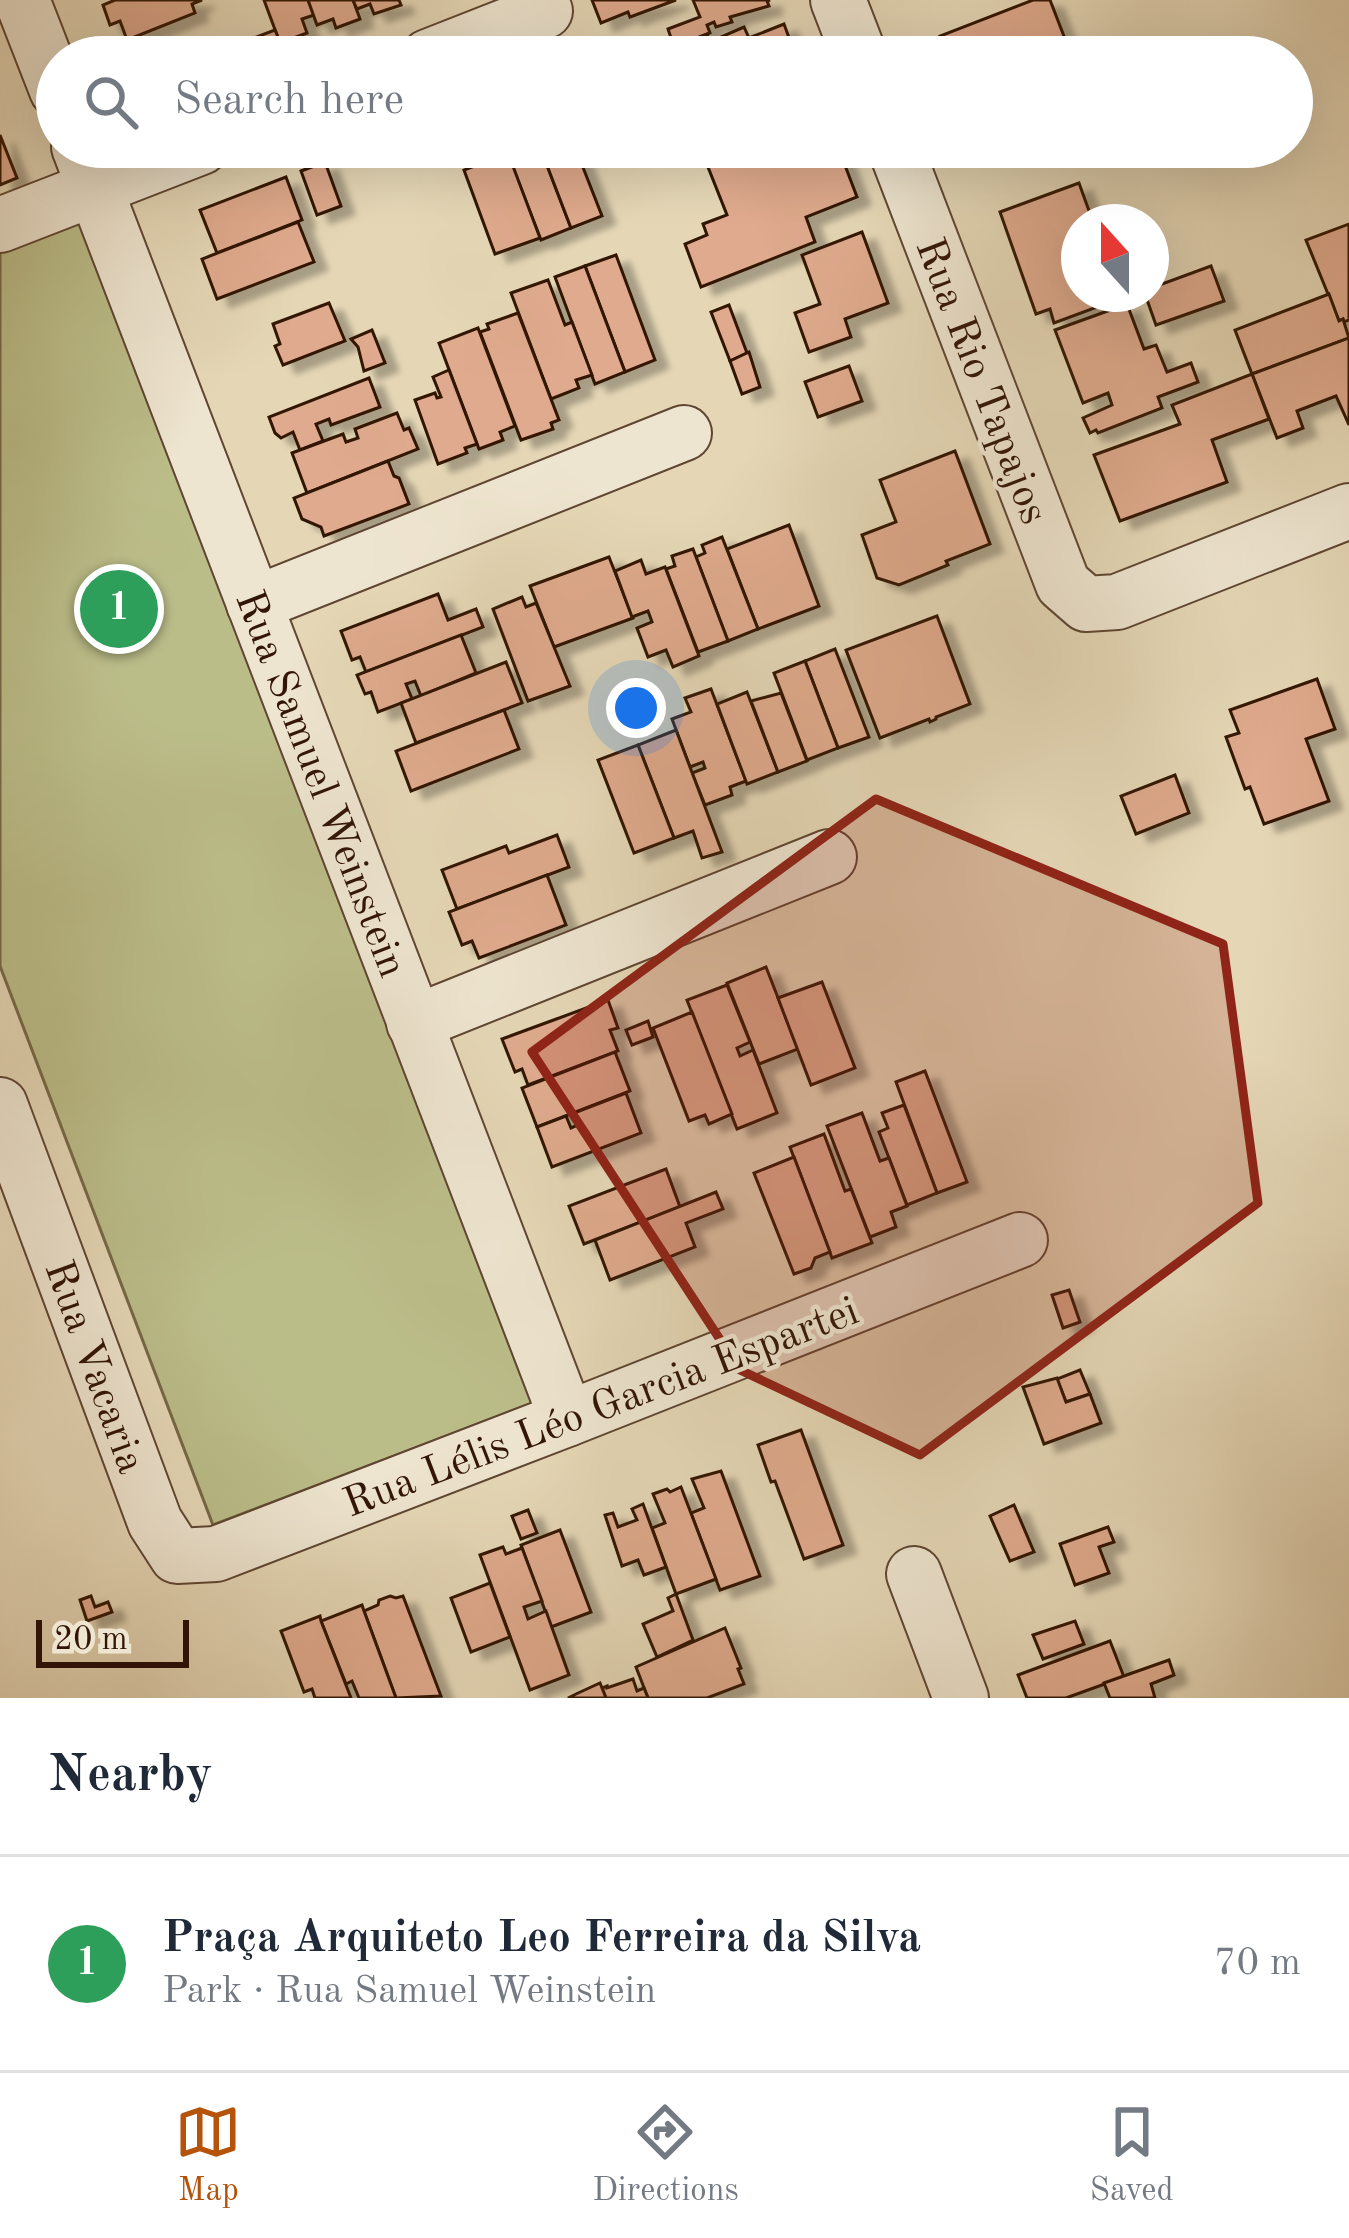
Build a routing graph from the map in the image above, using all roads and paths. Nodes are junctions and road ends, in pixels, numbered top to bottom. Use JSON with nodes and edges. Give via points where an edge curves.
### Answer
{"nodes":[{"id":1,"x":22,"y":0,"type":"edge"},
{"id":2,"x":838,"y":0,"type":"edge"},
{"id":3,"x":544,"y":11,"type":"dead end"},
{"id":4,"x":36,"y":36,"type":"edge"},
{"id":5,"x":481,"y":36,"type":"edge"},
{"id":6,"x":852,"y":36,"type":"edge"},
{"id":7,"x":87,"y":168,"type":"edge"},
{"id":8,"x":903,"y":168,"type":"edge"},
{"id":9,"x":0,"y":225,"type":"edge"},
{"id":10,"x":684,"y":433,"type":"dead end"},
{"id":11,"x":1349,"y":512,"type":"edge"},
{"id":12,"x":254,"y":604,"type":"junction"},
{"id":13,"x":830,"y":857,"type":"dead end"},
{"id":14,"x":415,"y":1023,"type":"junction"},
{"id":15,"x":0,"y":1105,"type":"edge"},
{"id":16,"x":1020,"y":1240,"type":"dead end"},
{"id":17,"x":567,"y":1419,"type":"junction"},
{"id":18,"x":176,"y":1556,"type":"joint"},
{"id":19,"x":914,"y":1574,"type":"dead end"},
{"id":20,"x":961,"y":1698,"type":"edge"}],
"edges":[{"from":1,"to":4,"type":"street"},
{"from":2,"to":6,"type":"street"},
{"from":3,"to":5,"type":"street"},
{"from":7,"to":9,"type":"street"},
{"from":7,"to":12,"type":"street","name":"Rua Samuel Weinstein"},
{"from":8,"to":11,"type":"street","name":"Rua Rio Tapajos","via":[[1063,584],[1086,604],[1117,602]]},
{"from":10,"to":12,"type":"street"},
{"from":12,"to":14,"type":"street","name":"Rua Samuel Weinstein"},
{"from":13,"to":14,"type":"street"},
{"from":14,"to":17,"type":"street","name":"Rua Samuel Weinstein"},
{"from":15,"to":18,"type":"street","name":"Rua Vacaria","via":[[155,1522]]},
{"from":16,"to":17,"type":"street","name":"Rua Lélis Léo Garcia Espartei"},
{"from":17,"to":18,"type":"street","name":"Rua Lélis Léo Garcia Espartei","via":[[216,1554]]},
{"from":19,"to":20,"type":"street"}]}
